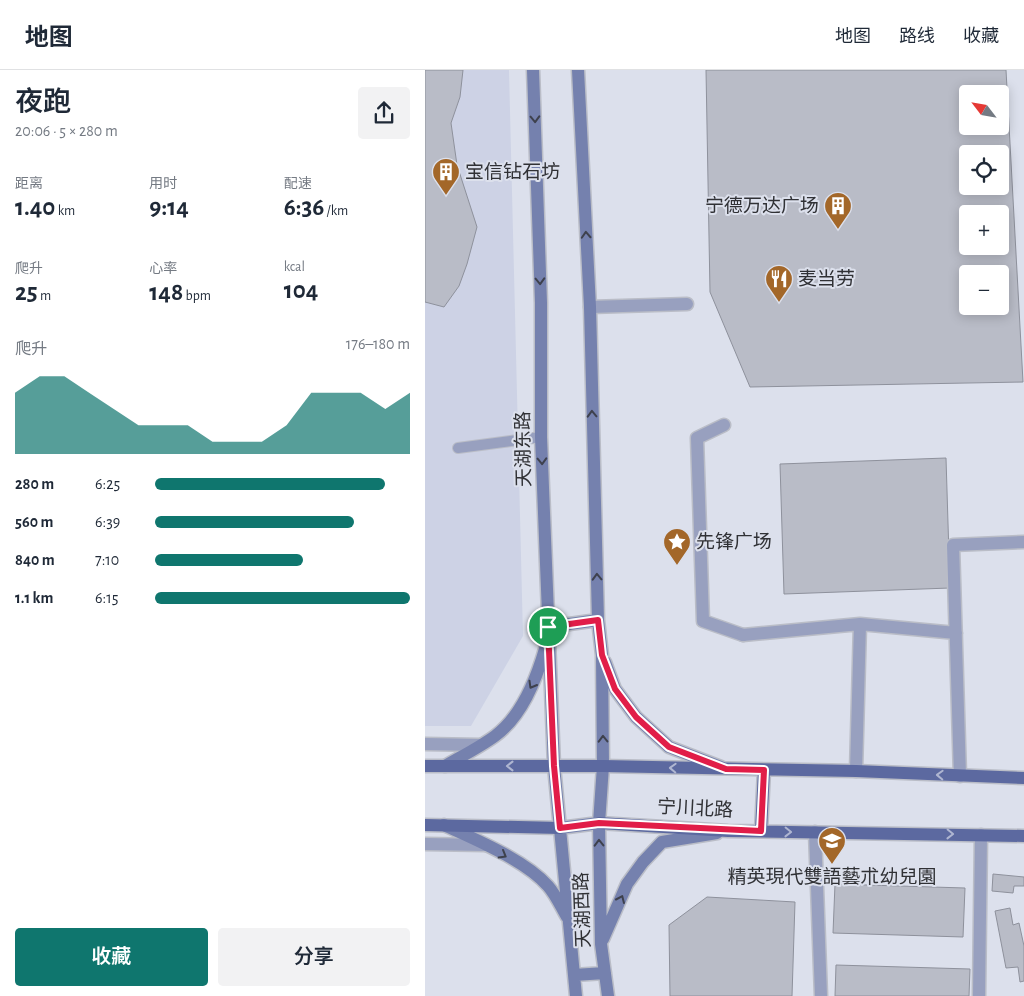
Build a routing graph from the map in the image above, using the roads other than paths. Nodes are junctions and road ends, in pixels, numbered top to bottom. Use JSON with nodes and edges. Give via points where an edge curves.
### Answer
{"nodes":[{"id":1,"x":533,"y":70,"type":"edge"},
{"id":2,"x":578,"y":70,"type":"edge"},
{"id":3,"x":687,"y":304,"type":"dead end"},
{"id":4,"x":589,"y":308,"type":"junction"},
{"id":5,"x":725,"y":425,"type":"dead end"},
{"id":6,"x":541,"y":437,"type":"junction"},
{"id":7,"x":458,"y":448,"type":"dead end"},
{"id":8,"x":1024,"y":542,"type":"edge"},
{"id":9,"x":598,"y":620,"type":"junction"},
{"id":10,"x":860,"y":624,"type":"junction"},
{"id":11,"x":956,"y":633,"type":"junction"},
{"id":12,"x":548,"y":634,"type":"junction"},
{"id":13,"x":602,"y":655,"type":"junction"},
{"id":14,"x":425,"y":744,"type":"edge"},
{"id":15,"x":480,"y":745,"type":"junction"},
{"id":16,"x":425,"y":766,"type":"edge"},
{"id":17,"x":445,"y":766,"type":"junction"},
{"id":18,"x":554,"y":766,"type":"junction"},
{"id":19,"x":603,"y":766,"type":"junction"},
{"id":20,"x":726,"y":769,"type":"junction"},
{"id":21,"x":764,"y":770,"type":"junction"},
{"id":22,"x":856,"y":772,"type":"junction"},
{"id":23,"x":960,"y":776,"type":"junction"},
{"id":24,"x":1024,"y":778,"type":"edge"},
{"id":25,"x":599,"y":823,"type":"junction"},
{"id":26,"x":425,"y":825,"type":"edge"},
{"id":27,"x":443,"y":825,"type":"junction"},
{"id":28,"x":560,"y":828,"type":"junction"},
{"id":29,"x":728,"y":830,"type":"junction"},
{"id":30,"x":761,"y":831,"type":"junction"},
{"id":31,"x":815,"y":832,"type":"junction"},
{"id":32,"x":981,"y":835,"type":"junction"},
{"id":33,"x":1024,"y":836,"type":"edge"},
{"id":34,"x":425,"y":844,"type":"edge"},
{"id":35,"x":486,"y":845,"type":"junction"},
{"id":36,"x":569,"y":920,"type":"junction"},
{"id":37,"x":601,"y":944,"type":"junction"},
{"id":38,"x":605,"y":973,"type":"junction"},
{"id":39,"x":574,"y":975,"type":"junction"},
{"id":40,"x":576,"y":996,"type":"edge"},
{"id":41,"x":608,"y":996,"type":"edge"},
{"id":42,"x":821,"y":996,"type":"edge"},
{"id":43,"x":979,"y":996,"type":"edge"}],
"edges":[{"from":1,"to":6,"type":"main road","name":"天湖东路","one_way":true,"via":[[541,303]]},
{"from":4,"to":2,"type":"main road","one_way":true},
{"from":3,"to":4,"type":"street"},
{"from":9,"to":4,"type":"main road","one_way":true},
{"from":5,"to":10,"type":"street","via":[[697,438],[703,621],[743,635]]},
{"from":6,"to":7,"type":"lane"},
{"from":6,"to":12,"type":"main road","name":"天湖东路","one_way":true},
{"from":8,"to":11,"type":"street","via":[[953,545]]},
{"from":9,"to":12,"type":"main road"},
{"from":9,"to":13,"type":"main road"},
{"from":10,"to":11,"type":"street"},
{"from":10,"to":22,"type":"street"},
{"from":11,"to":23,"type":"street"},
{"from":12,"to":15,"type":"main road","one_way":true,"via":[[537,678],[515,715],[496,735]]},
{"from":12,"to":18,"type":"main road","name":"天湖东路"},
{"from":19,"to":13,"type":"main road","one_way":true},
{"from":13,"to":20,"type":"main road","via":[[615,689],[636,717],[669,747]]},
{"from":14,"to":15,"type":"street"},
{"from":15,"to":17,"type":"main road"},
{"from":16,"to":17,"type":"main road"},
{"from":18,"to":17,"type":"main road","one_way":true},
{"from":18,"to":19,"type":"main road"},
{"from":18,"to":28,"type":"main road","name":"天湖东路"},
{"from":20,"to":19,"type":"main road","one_way":true},
{"from":19,"to":25,"type":"main road"},
{"from":20,"to":21,"type":"main road"},
{"from":21,"to":22,"type":"main road"},
{"from":21,"to":30,"type":"main road"},
{"from":23,"to":22,"type":"main road","one_way":true},
{"from":23,"to":24,"type":"main road"},
{"from":25,"to":28,"type":"main road","name":"宁川北路"},
{"from":25,"to":29,"type":"main road","name":"宁川北路"},
{"from":37,"to":25,"type":"main road","name":"天湖西路","one_way":true},
{"from":26,"to":27,"type":"main road","name":"宁川北路"},
{"from":27,"to":28,"type":"main road","name":"宁川北路"},
{"from":27,"to":35,"type":"main road"},
{"from":28,"to":36,"type":"main road","name":"天湖西路"},
{"from":29,"to":30,"type":"main road","name":"宁川北路"},
{"from":37,"to":29,"type":"main road","one_way":true,"via":[[627,884],[662,842]]},
{"from":30,"to":31,"type":"main road","name":"宁川北路","one_way":true},
{"from":31,"to":32,"type":"main road","name":"宁川北路","one_way":true},
{"from":31,"to":42,"type":"street"},
{"from":32,"to":33,"type":"main road","name":"宁川北路"},
{"from":32,"to":43,"type":"street"},
{"from":34,"to":35,"type":"street"},
{"from":35,"to":36,"type":"main road","one_way":true,"via":[[527,868],[549,887]]},
{"from":36,"to":39,"type":"main road","name":"天湖西路"},
{"from":37,"to":38,"type":"main road","name":"天湖西路"},
{"from":38,"to":39,"type":"main road"},
{"from":38,"to":41,"type":"main road","name":"天湖西路"},
{"from":39,"to":40,"type":"main road","name":"天湖西路"}]}
